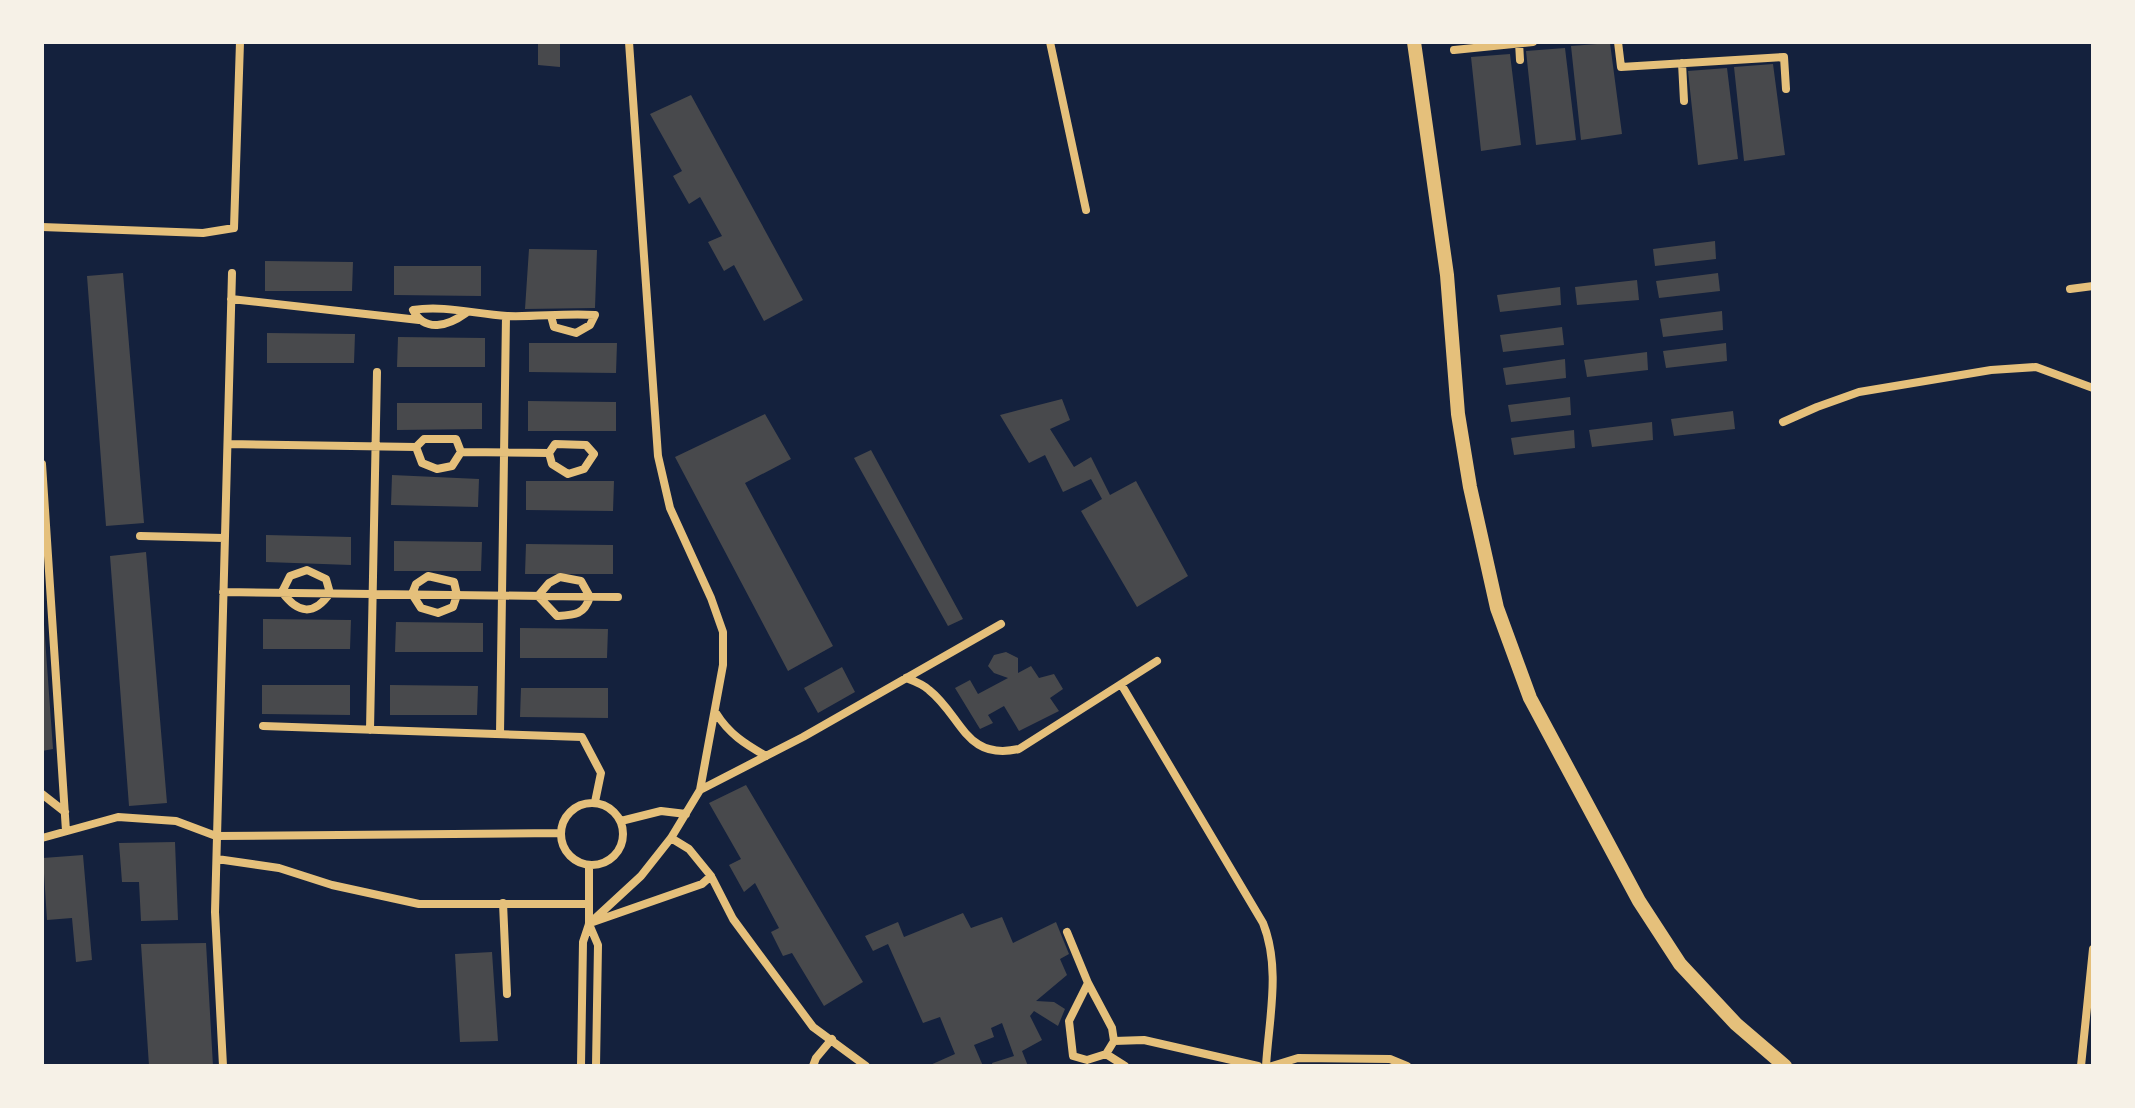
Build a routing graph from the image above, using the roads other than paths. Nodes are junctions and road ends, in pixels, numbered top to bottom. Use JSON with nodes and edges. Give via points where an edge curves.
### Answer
{"nodes":[{"id":1,"x":240,"y":42,"type":"edge"},
{"id":2,"x":629,"y":42,"type":"edge"},
{"id":3,"x":1050,"y":42,"type":"edge"},
{"id":4,"x":1414,"y":42,"type":"edge"},
{"id":5,"x":1533,"y":42,"type":"edge"},
{"id":6,"x":1618,"y":42,"type":"edge"},
{"id":7,"x":1519,"y":43,"type":"edge"},
{"id":8,"x":1454,"y":50,"type":"dead end"},
{"id":9,"x":1520,"y":60,"type":"dead end"},
{"id":10,"x":1682,"y":63,"type":"junction"},
{"id":11,"x":1786,"y":89,"type":"dead end"},
{"id":12,"x":1684,"y":101,"type":"dead end"},
{"id":13,"x":1086,"y":210,"type":"dead end"},
{"id":14,"x":42,"y":227,"type":"edge"},
{"id":15,"x":232,"y":273,"type":"dead end"},
{"id":16,"x":2093,"y":286,"type":"edge"},
{"id":17,"x":2070,"y":289,"type":"dead end"},
{"id":18,"x":231,"y":299,"type":"junction"},
{"id":19,"x":466,"y":313,"type":"junction"},
{"id":20,"x":506,"y":316,"type":"junction"},
{"id":21,"x":551,"y":316,"type":"junction"},
{"id":22,"x":419,"y":320,"type":"junction"},
{"id":23,"x":377,"y":372,"type":"dead end"},
{"id":24,"x":2093,"y":388,"type":"edge"},
{"id":25,"x":1783,"y":422,"type":"dead end"},
{"id":26,"x":228,"y":444,"type":"junction"},
{"id":27,"x":375,"y":447,"type":"junction"},
{"id":28,"x":416,"y":447,"type":"junction"},
{"id":29,"x":461,"y":452,"type":"junction"},
{"id":30,"x":504,"y":452,"type":"junction"},
{"id":31,"x":549,"y":453,"type":"junction"},
{"id":32,"x":42,"y":464,"type":"edge"},
{"id":33,"x":140,"y":536,"type":"dead end"},
{"id":34,"x":224,"y":538,"type":"junction"},
{"id":35,"x":223,"y":592,"type":"junction"},
{"id":36,"x":282,"y":592,"type":"junction"},
{"id":37,"x":330,"y":593,"type":"junction"},
{"id":38,"x":373,"y":594,"type":"junction"},
{"id":39,"x":412,"y":594,"type":"junction"},
{"id":40,"x":457,"y":595,"type":"junction"},
{"id":41,"x":502,"y":596,"type":"junction"},
{"id":42,"x":538,"y":596,"type":"junction"},
{"id":43,"x":590,"y":597,"type":"junction"},
{"id":44,"x":618,"y":597,"type":"dead end"},
{"id":45,"x":1001,"y":624,"type":"dead end"},
{"id":46,"x":1157,"y":661,"type":"dead end"},
{"id":47,"x":906,"y":678,"type":"junction"},
{"id":48,"x":1121,"y":684,"type":"junction"},
{"id":49,"x":716,"y":712,"type":"junction"},
{"id":50,"x":263,"y":726,"type":"dead end"},
{"id":51,"x":370,"y":730,"type":"junction"},
{"id":52,"x":500,"y":734,"type":"junction"},
{"id":53,"x":766,"y":756,"type":"junction"},
{"id":54,"x":700,"y":790,"type":"junction"},
{"id":55,"x":42,"y":794,"type":"edge"},
{"id":56,"x":595,"y":802,"type":"junction"},
{"id":57,"x":65,"y":812,"type":"junction"},
{"id":58,"x":686,"y":814,"type":"junction"},
{"id":59,"x":621,"y":821,"type":"junction"},
{"id":60,"x":66,"y":831,"type":"junction"},
{"id":61,"x":561,"y":833,"type":"junction"},
{"id":62,"x":216,"y":836,"type":"junction"},
{"id":63,"x":42,"y":838,"type":"edge"},
{"id":64,"x":671,"y":838,"type":"junction"},
{"id":65,"x":217,"y":859,"type":"junction"},
{"id":66,"x":589,"y":865,"type":"junction"},
{"id":67,"x":711,"y":876,"type":"junction"},
{"id":68,"x":503,"y":903,"type":"junction"},
{"id":69,"x":589,"y":904,"type":"junction"},
{"id":70,"x":589,"y":924,"type":"junction"},
{"id":71,"x":1067,"y":932,"type":"dead end"},
{"id":72,"x":2093,"y":949,"type":"edge"},
{"id":73,"x":1088,"y":983,"type":"junction"},
{"id":74,"x":507,"y":994,"type":"dead end"},
{"id":75,"x":832,"y":1039,"type":"junction"},
{"id":76,"x":1114,"y":1041,"type":"junction"},
{"id":77,"x":1106,"y":1054,"type":"junction"},
{"id":78,"x":1087,"y":1060,"type":"junction"},
{"id":79,"x":1359,"y":1062,"type":"edge"},
{"id":80,"x":1282,"y":1064,"type":"edge"},
{"id":81,"x":223,"y":1066,"type":"edge"},
{"id":82,"x":581,"y":1066,"type":"edge"},
{"id":83,"x":596,"y":1066,"type":"edge"},
{"id":84,"x":813,"y":1066,"type":"edge"},
{"id":85,"x":866,"y":1066,"type":"edge"},
{"id":86,"x":1073,"y":1066,"type":"edge"},
{"id":87,"x":1125,"y":1066,"type":"edge"},
{"id":88,"x":1258,"y":1066,"type":"edge"},
{"id":89,"x":1269,"y":1066,"type":"edge"},
{"id":90,"x":1407,"y":1066,"type":"edge"},
{"id":91,"x":1785,"y":1066,"type":"edge"},
{"id":92,"x":2081,"y":1066,"type":"edge"}],
"edges":[{"from":1,"to":14,"type":"street","via":[[234,228],[203,233]]},
{"from":2,"to":49,"type":"street","via":[[658,456],[670,508],[723,632]]},
{"from":3,"to":13,"type":"street"},
{"from":4,"to":91,"type":"main road","via":[[1447,275],[1458,414],[1497,608],[1530,698],[1639,901],[1680,964],[1736,1024]]},
{"from":5,"to":7,"type":"street"},
{"from":6,"to":10,"type":"street","via":[[1621,67]]},
{"from":7,"to":8,"type":"street"},
{"from":7,"to":9,"type":"street"},
{"from":10,"to":11,"type":"street","via":[[1784,57]]},
{"from":10,"to":12,"type":"street"},
{"from":15,"to":18,"type":"street"},
{"from":16,"to":17,"type":"street"},
{"from":18,"to":22,"type":"street"},
{"from":18,"to":26,"type":"street"},
{"from":19,"to":20,"type":"street"},
{"from":19,"to":22,"type":"street","via":[[453,323],[431,326]]},
{"from":19,"to":22,"type":"street","via":[[435,306],[413,310]]},
{"from":20,"to":21,"type":"street"},
{"from":20,"to":30,"type":"street"},
{"from":21,"to":21,"type":"street","via":[[564,313],[595,315],[576,333],[554,327]]},
{"from":23,"to":27,"type":"street"},
{"from":24,"to":25,"type":"street","via":[[2036,367],[1991,370],[1859,392]]},
{"from":26,"to":27,"type":"street"},
{"from":26,"to":34,"type":"street"},
{"from":27,"to":28,"type":"street"},
{"from":27,"to":38,"type":"street"},
{"from":28,"to":29,"type":"street","via":[[424,439],[456,439]]},
{"from":28,"to":29,"type":"street","via":[[422,463],[437,469],[452,466]]},
{"from":29,"to":30,"type":"street"},
{"from":30,"to":31,"type":"street"},
{"from":30,"to":41,"type":"street"},
{"from":31,"to":31,"type":"street","via":[[555,444],[586,445],[594,454],[584,469],[568,474],[552,464]]},
{"from":32,"to":57,"type":"street"},
{"from":33,"to":34,"type":"street"},
{"from":34,"to":35,"type":"street"},
{"from":35,"to":36,"type":"street"},
{"from":35,"to":62,"type":"street"},
{"from":36,"to":37,"type":"street"},
{"from":36,"to":37,"type":"street","via":[[292,606],[306,610],[321,606]]},
{"from":36,"to":37,"type":"street","via":[[290,576],[307,570],[326,579]]},
{"from":37,"to":38,"type":"street"},
{"from":38,"to":39,"type":"street"},
{"from":38,"to":51,"type":"street"},
{"from":39,"to":40,"type":"street"},
{"from":39,"to":40,"type":"street","via":[[421,608],[438,613],[453,607]]},
{"from":39,"to":40,"type":"street","via":[[428,576],[454,582]]},
{"from":40,"to":41,"type":"street"},
{"from":41,"to":42,"type":"street"},
{"from":41,"to":52,"type":"street"},
{"from":42,"to":43,"type":"street"},
{"from":42,"to":43,"type":"street","via":[[560,577],[581,581]]},
{"from":42,"to":43,"type":"street","via":[[557,616],[577,615]]},
{"from":43,"to":44,"type":"street"},
{"from":45,"to":47,"type":"street"},
{"from":46,"to":48,"type":"street"},
{"from":47,"to":48,"type":"street","via":[[937,697],[970,739],[1002,753],[1019,749]]},
{"from":47,"to":53,"type":"street"},
{"from":48,"to":89,"type":"street","via":[[1269,936],[1274,964]]},
{"from":49,"to":53,"type":"street","via":[[732,735]]},
{"from":49,"to":54,"type":"street"},
{"from":50,"to":51,"type":"street"},
{"from":51,"to":52,"type":"street"},
{"from":52,"to":56,"type":"street","via":[[582,737],[601,773]]},
{"from":53,"to":54,"type":"street"},
{"from":54,"to":58,"type":"street"},
{"from":55,"to":57,"type":"street"},
{"from":56,"to":59,"type":"street","via":[[611,808]]},
{"from":56,"to":61,"type":"street","via":[[571,810]]},
{"from":57,"to":60,"type":"street"},
{"from":58,"to":59,"type":"street","via":[[661,811]]},
{"from":58,"to":64,"type":"street"},
{"from":59,"to":66,"type":"street","via":[[624,832],[618,852],[610,860]]},
{"from":60,"to":62,"type":"street","via":[[118,817],[176,821]]},
{"from":60,"to":63,"type":"street"},
{"from":61,"to":62,"type":"street"},
{"from":61,"to":66,"type":"street","via":[[569,855]]},
{"from":62,"to":65,"type":"street"},
{"from":64,"to":67,"type":"street","via":[[689,849]]},
{"from":64,"to":70,"type":"street","via":[[630,888]]},
{"from":65,"to":68,"type":"street","via":[[279,868],[419,904]]},
{"from":65,"to":81,"type":"street"},
{"from":66,"to":69,"type":"street"},
{"from":67,"to":70,"type":"street","via":[[702,884]]},
{"from":67,"to":75,"type":"street","via":[[733,919],[813,1027]]},
{"from":68,"to":69,"type":"street"},
{"from":68,"to":74,"type":"street"},
{"from":69,"to":70,"type":"street"},
{"from":70,"to":82,"type":"street","via":[[583,942]]},
{"from":70,"to":83,"type":"street","via":[[598,945]]},
{"from":71,"to":73,"type":"street"},
{"from":72,"to":92,"type":"street"},
{"from":73,"to":76,"type":"street"},
{"from":73,"to":78,"type":"street","via":[[1069,1021],[1073,1056]]},
{"from":75,"to":84,"type":"street"},
{"from":75,"to":85,"type":"street"},
{"from":76,"to":77,"type":"street"},
{"from":76,"to":88,"type":"street","via":[[1144,1040]]},
{"from":77,"to":78,"type":"street"},
{"from":77,"to":87,"type":"street"},
{"from":78,"to":86,"type":"street"},
{"from":79,"to":80,"type":"street","via":[[1298,1058]]},
{"from":79,"to":90,"type":"street","via":[[1390,1059]]},
{"from":80,"to":89,"type":"street"}]}
